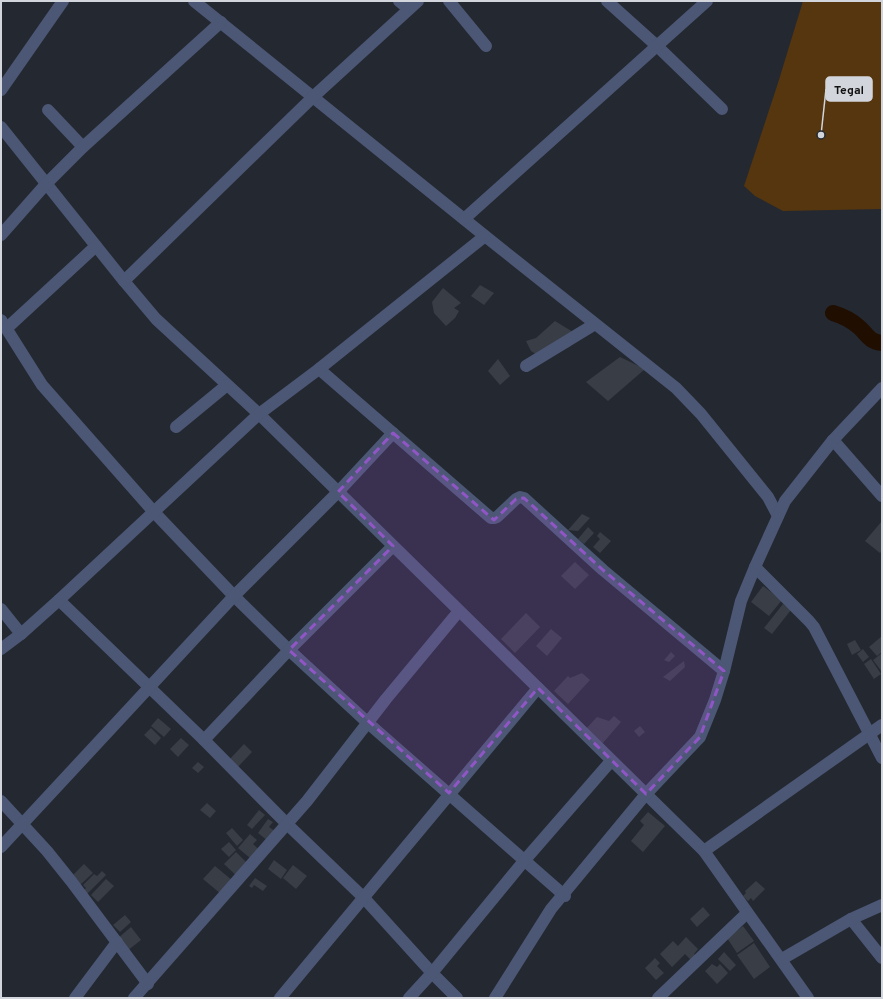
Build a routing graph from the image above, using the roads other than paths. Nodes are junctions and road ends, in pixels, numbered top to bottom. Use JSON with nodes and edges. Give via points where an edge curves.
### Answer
{"nodes":[{"id":1,"x":63,"y":1,"type":"edge"},
{"id":2,"x":194,"y":1,"type":"edge"},
{"id":3,"x":400,"y":1,"type":"edge"},
{"id":4,"x":418,"y":1,"type":"edge"},
{"id":5,"x":449,"y":1,"type":"edge"},
{"id":6,"x":607,"y":1,"type":"edge"},
{"id":7,"x":707,"y":1,"type":"edge"},
{"id":8,"x":409,"y":9,"type":"junction"},
{"id":9,"x":221,"y":22,"type":"junction"},
{"id":10,"x":486,"y":46,"type":"dead end"},
{"id":11,"x":657,"y":46,"type":"junction"},
{"id":12,"x":1,"y":90,"type":"edge"},
{"id":13,"x":313,"y":97,"type":"junction"},
{"id":14,"x":722,"y":109,"type":"dead end"},
{"id":15,"x":48,"y":110,"type":"dead end"},
{"id":16,"x":1,"y":127,"type":"edge"},
{"id":17,"x":83,"y":148,"type":"junction"},
{"id":18,"x":46,"y":184,"type":"junction"},
{"id":19,"x":464,"y":219,"type":"junction"},
{"id":20,"x":1,"y":235,"type":"edge"},
{"id":21,"x":485,"y":236,"type":"junction"},
{"id":22,"x":96,"y":246,"type":"junction"},
{"id":23,"x":124,"y":281,"type":"junction"},
{"id":24,"x":4,"y":324,"type":"edge"},
{"id":25,"x":595,"y":324,"type":"junction"},
{"id":26,"x":526,"y":366,"type":"dead end"},
{"id":27,"x":319,"y":369,"type":"junction"},
{"id":28,"x":228,"y":385,"type":"junction"},
{"id":29,"x":882,"y":388,"type":"edge"},
{"id":30,"x":259,"y":414,"type":"junction"},
{"id":31,"x":176,"y":427,"type":"dead end"},
{"id":32,"x":393,"y":433,"type":"junction"},
{"id":33,"x":833,"y":440,"type":"junction"},
{"id":34,"x":338,"y":492,"type":"junction"},
{"id":35,"x":882,"y":496,"type":"edge"},
{"id":36,"x":153,"y":511,"type":"junction"},
{"id":37,"x":778,"y":516,"type":"junction"},
{"id":38,"x":393,"y":546,"type":"junction"},
{"id":39,"x":755,"y":567,"type":"junction"},
{"id":40,"x":234,"y":596,"type":"junction"},
{"id":41,"x":59,"y":600,"type":"junction"},
{"id":42,"x":1,"y":610,"type":"edge"},
{"id":43,"x":459,"y":611,"type":"junction"},
{"id":44,"x":21,"y":634,"type":"junction"},
{"id":45,"x":1,"y":649,"type":"edge"},
{"id":46,"x":289,"y":650,"type":"junction"},
{"id":47,"x":724,"y":671,"type":"junction"},
{"id":48,"x":149,"y":687,"type":"junction"},
{"id":49,"x":538,"y":688,"type":"junction"},
{"id":50,"x":368,"y":723,"type":"junction"},
{"id":51,"x":882,"y":725,"type":"edge"},
{"id":52,"x":869,"y":734,"type":"junction"},
{"id":53,"x":204,"y":740,"type":"junction"},
{"id":54,"x":882,"y":758,"type":"edge"},
{"id":55,"x":612,"y":761,"type":"junction"},
{"id":56,"x":449,"y":793,"type":"junction"},
{"id":57,"x":646,"y":794,"type":"junction"},
{"id":58,"x":1,"y":801,"type":"edge"},
{"id":59,"x":22,"y":824,"type":"junction"},
{"id":60,"x":287,"y":824,"type":"junction"},
{"id":61,"x":1,"y":847,"type":"edge"},
{"id":62,"x":704,"y":851,"type":"junction"},
{"id":63,"x":524,"y":861,"type":"junction"},
{"id":64,"x":564,"y":895,"type":"junction"},
{"id":65,"x":364,"y":898,"type":"junction"},
{"id":66,"x":882,"y":905,"type":"edge"},
{"id":67,"x":747,"y":913,"type":"junction"},
{"id":68,"x":851,"y":919,"type":"junction"},
{"id":69,"x":117,"y":942,"type":"junction"},
{"id":70,"x":882,"y":958,"type":"edge"},
{"id":71,"x":782,"y":959,"type":"junction"},
{"id":72,"x":432,"y":974,"type":"junction"},
{"id":73,"x":148,"y":984,"type":"junction"},
{"id":74,"x":75,"y":998,"type":"edge"},
{"id":75,"x":134,"y":998,"type":"edge"},
{"id":76,"x":280,"y":998,"type":"edge"},
{"id":77,"x":409,"y":998,"type":"edge"},
{"id":78,"x":456,"y":998,"type":"edge"},
{"id":79,"x":495,"y":998,"type":"edge"},
{"id":80,"x":658,"y":998,"type":"edge"},
{"id":81,"x":808,"y":998,"type":"edge"}],
"edges":[{"from":1,"to":12,"type":"street"},
{"from":2,"to":9,"type":"street"},
{"from":3,"to":8,"type":"street"},
{"from":4,"to":8,"type":"street"},
{"from":5,"to":10,"type":"street"},
{"from":6,"to":11,"type":"street"},
{"from":7,"to":11,"type":"street"},
{"from":8,"to":13,"type":"street"},
{"from":9,"to":13,"type":"street"},
{"from":9,"to":17,"type":"street"},
{"from":11,"to":14,"type":"street"},
{"from":11,"to":19,"type":"street"},
{"from":13,"to":19,"type":"street"},
{"from":13,"to":23,"type":"street"},
{"from":15,"to":17,"type":"street"},
{"from":16,"to":18,"type":"street"},
{"from":17,"to":18,"type":"street"},
{"from":18,"to":20,"type":"street"},
{"from":18,"to":22,"type":"street"},
{"from":19,"to":21,"type":"street"},
{"from":21,"to":25,"type":"street"},
{"from":21,"to":27,"type":"street"},
{"from":22,"to":23,"type":"street"},
{"from":22,"to":24,"type":"street"},
{"from":23,"to":28,"type":"street","via":[[156,319]]},
{"from":24,"to":36,"type":"street","via":[[42,385]]},
{"from":25,"to":26,"type":"street"},
{"from":25,"to":37,"type":"street","via":[[676,388],[768,497]]},
{"from":27,"to":30,"type":"street"},
{"from":27,"to":32,"type":"street"},
{"from":28,"to":30,"type":"street"},
{"from":28,"to":31,"type":"street"},
{"from":29,"to":33,"type":"street"},
{"from":30,"to":34,"type":"street"},
{"from":30,"to":36,"type":"street"},
{"from":32,"to":34,"type":"street"},
{"from":32,"to":47,"type":"street","via":[[491,518],[497,516],[516,499],[524,498],[603,570]]},
{"from":33,"to":35,"type":"street"},
{"from":33,"to":37,"type":"street","via":[[792,489]]},
{"from":34,"to":38,"type":"street"},
{"from":34,"to":40,"type":"street"},
{"from":36,"to":40,"type":"street"},
{"from":36,"to":41,"type":"street"},
{"from":37,"to":39,"type":"street"},
{"from":38,"to":43,"type":"street"},
{"from":38,"to":46,"type":"street"},
{"from":39,"to":47,"type":"street","via":[[738,611]]},
{"from":39,"to":52,"type":"street","via":[[814,627]]},
{"from":40,"to":46,"type":"street"},
{"from":40,"to":48,"type":"street"},
{"from":41,"to":44,"type":"street"},
{"from":41,"to":48,"type":"street"},
{"from":42,"to":44,"type":"street"},
{"from":43,"to":49,"type":"street"},
{"from":43,"to":50,"type":"street"},
{"from":44,"to":45,"type":"street"},
{"from":46,"to":50,"type":"street"},
{"from":46,"to":53,"type":"street"},
{"from":47,"to":57,"type":"street","via":[[700,737]]},
{"from":48,"to":53,"type":"street"},
{"from":48,"to":59,"type":"street"},
{"from":49,"to":55,"type":"street"},
{"from":49,"to":56,"type":"street"},
{"from":50,"to":56,"type":"street"},
{"from":50,"to":60,"type":"street"},
{"from":51,"to":52,"type":"street"},
{"from":52,"to":54,"type":"street"},
{"from":52,"to":62,"type":"street"},
{"from":53,"to":60,"type":"street"},
{"from":55,"to":57,"type":"street"},
{"from":55,"to":63,"type":"street"},
{"from":56,"to":63,"type":"street"},
{"from":56,"to":65,"type":"street"},
{"from":57,"to":62,"type":"street"},
{"from":57,"to":64,"type":"street"},
{"from":58,"to":59,"type":"street"},
{"from":59,"to":61,"type":"street"},
{"from":59,"to":69,"type":"street","via":[[71,880]]},
{"from":60,"to":65,"type":"street"},
{"from":60,"to":73,"type":"street"},
{"from":62,"to":67,"type":"street"},
{"from":63,"to":64,"type":"street"},
{"from":63,"to":72,"type":"street"},
{"from":64,"to":79,"type":"street","via":[[551,909]]},
{"from":65,"to":72,"type":"street"},
{"from":65,"to":76,"type":"street"},
{"from":66,"to":68,"type":"street"},
{"from":67,"to":71,"type":"street"},
{"from":67,"to":80,"type":"street"},
{"from":68,"to":70,"type":"street"},
{"from":68,"to":71,"type":"street"},
{"from":69,"to":73,"type":"street"},
{"from":69,"to":74,"type":"street"},
{"from":71,"to":81,"type":"street"},
{"from":72,"to":77,"type":"street"},
{"from":72,"to":78,"type":"street"},
{"from":73,"to":75,"type":"street"}]}
